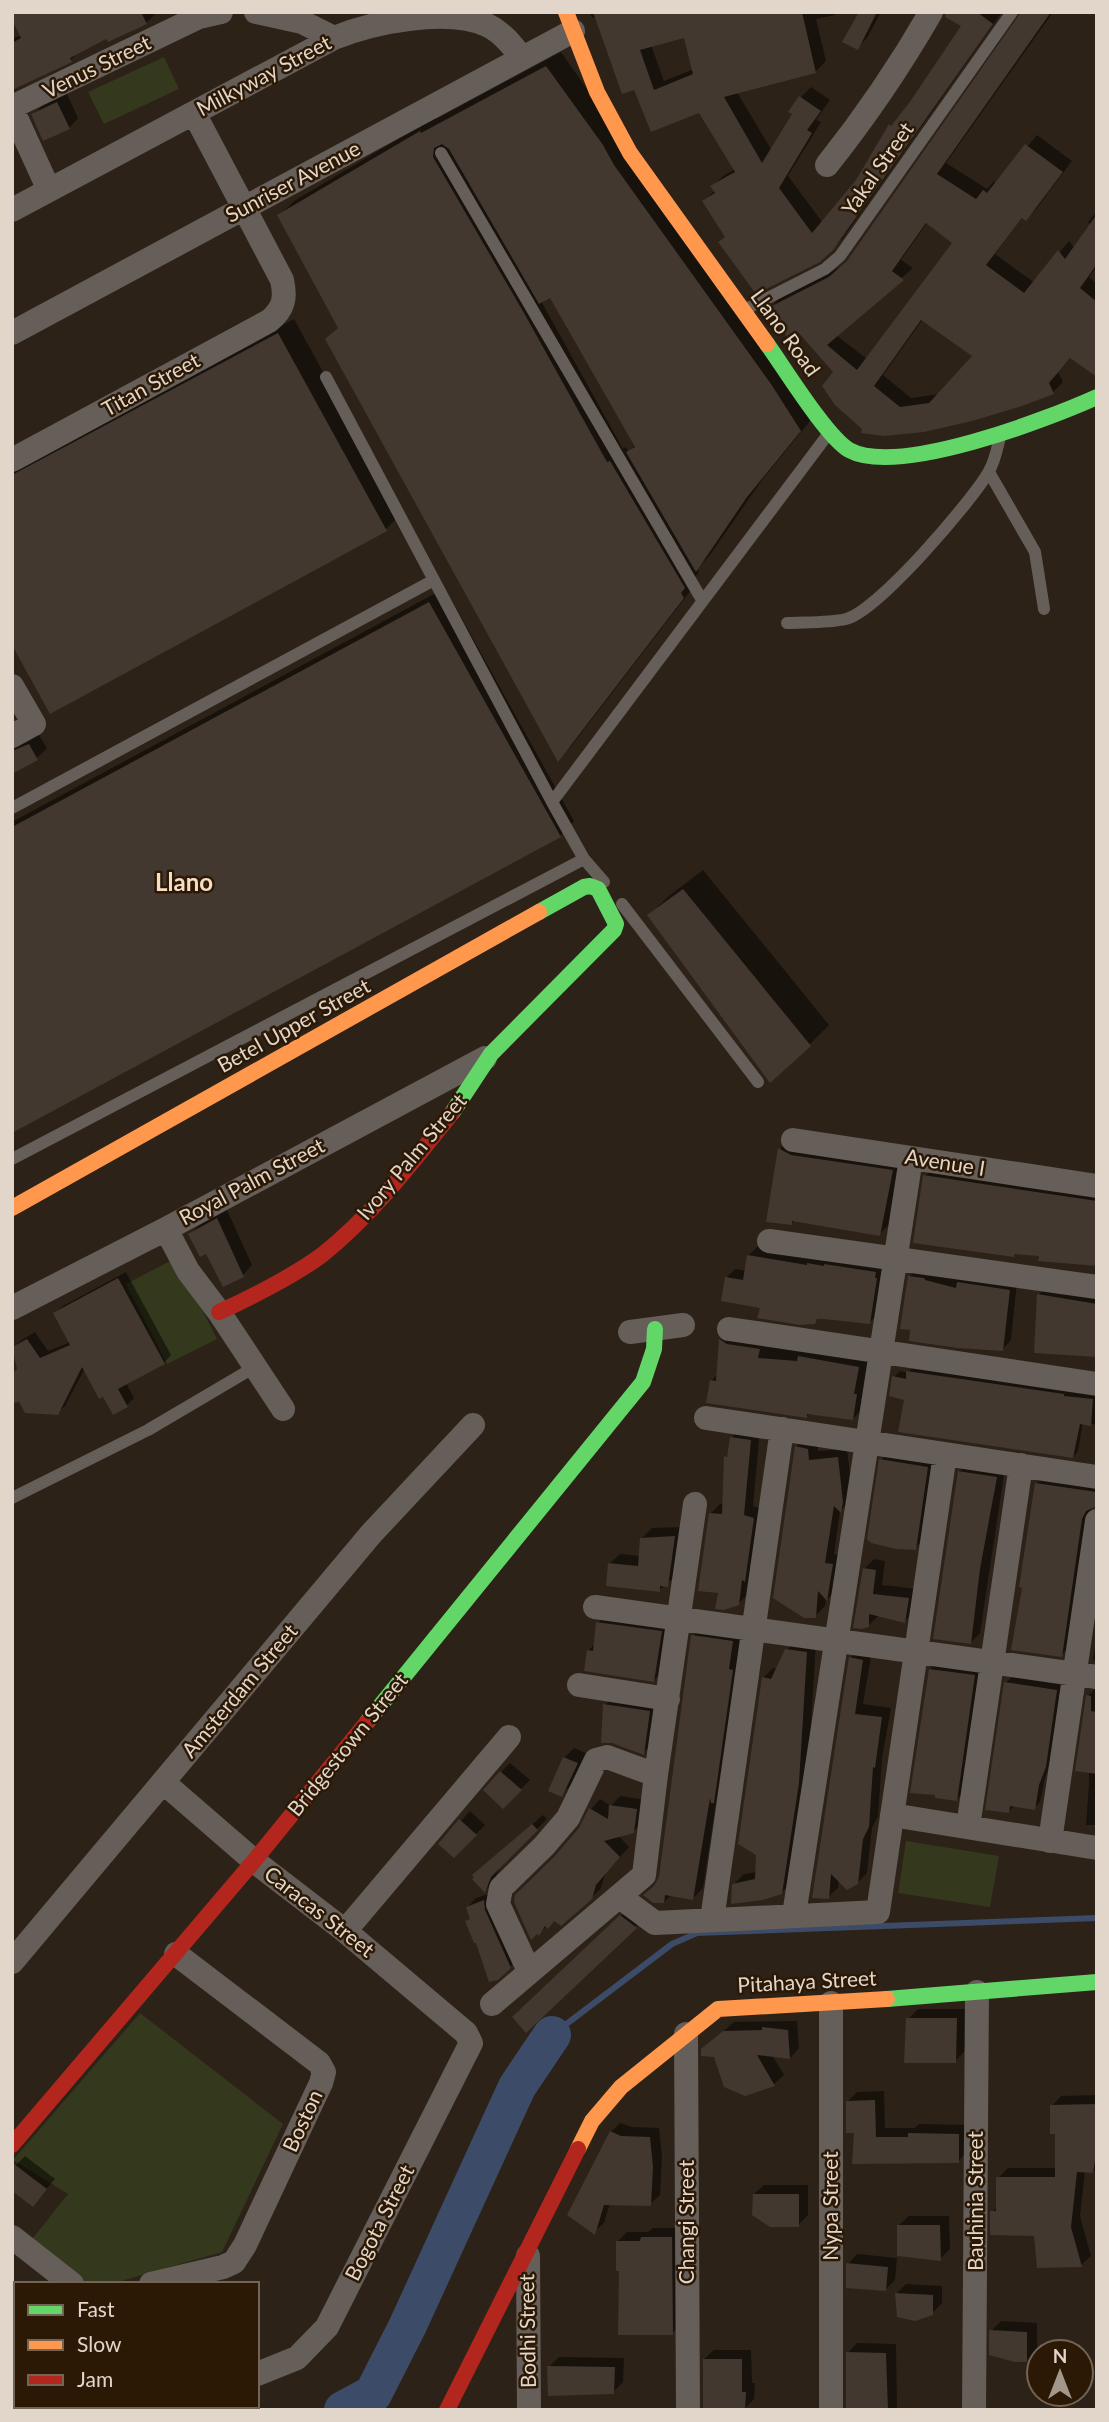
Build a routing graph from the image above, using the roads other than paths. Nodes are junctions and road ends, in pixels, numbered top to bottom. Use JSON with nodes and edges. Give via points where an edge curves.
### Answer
{"nodes":[{"id":1,"x":221,"y":12,"type":"edge"},
{"id":2,"x":256,"y":12,"type":"edge"},
{"id":3,"x":931,"y":12,"type":"edge"},
{"id":4,"x":1012,"y":12,"type":"edge"},
{"id":5,"x":570,"y":22,"type":"edge"},
{"id":6,"x":334,"y":38,"type":"junction"},
{"id":7,"x":522,"y":58,"type":"junction"},
{"id":8,"x":12,"y":108,"type":"edge"},
{"id":9,"x":194,"y":113,"type":"junction"},
{"id":10,"x":441,"y":153,"type":"dead end"},
{"id":11,"x":827,"y":165,"type":"dead end"},
{"id":12,"x":49,"y":190,"type":"junction"},
{"id":13,"x":244,"y":208,"type":"junction"},
{"id":14,"x":12,"y":209,"type":"edge"},
{"id":15,"x":743,"y":310,"type":"junction"},
{"id":16,"x":12,"y":333,"type":"edge"},
{"id":17,"x":326,"y":377,"type":"dead end"},
{"id":18,"x":1097,"y":397,"type":"edge"},
{"id":19,"x":830,"y":432,"type":"junction"},
{"id":20,"x":1001,"y":433,"type":"junction"},
{"id":21,"x":12,"y":460,"type":"edge"},
{"id":22,"x":989,"y":472,"type":"junction"},
{"id":23,"x":434,"y":580,"type":"junction"},
{"id":24,"x":702,"y":600,"type":"junction"},
{"id":25,"x":1044,"y":609,"type":"dead end"},
{"id":26,"x":787,"y":623,"type":"dead end"},
{"id":27,"x":12,"y":686,"type":"edge"},
{"id":28,"x":12,"y":736,"type":"edge"},
{"id":29,"x":552,"y":802,"type":"junction"},
{"id":30,"x":12,"y":808,"type":"edge"},
{"id":31,"x":584,"y":859,"type":"junction"},
{"id":32,"x":598,"y":889,"type":"joint"},
{"id":33,"x":491,"y":1054,"type":"junction"},
{"id":34,"x":758,"y":1082,"type":"dead end"},
{"id":35,"x":793,"y":1140,"type":"dead end"},
{"id":36,"x":12,"y":1158,"type":"edge"},
{"id":37,"x":911,"y":1158,"type":"junction"},
{"id":38,"x":1097,"y":1186,"type":"edge"},
{"id":39,"x":12,"y":1208,"type":"edge"},
{"id":40,"x":166,"y":1228,"type":"junction"},
{"id":41,"x":769,"y":1241,"type":"dead end"},
{"id":42,"x":895,"y":1258,"type":"junction"},
{"id":43,"x":1097,"y":1287,"type":"edge"},
{"id":44,"x":12,"y":1308,"type":"edge"},
{"id":45,"x":219,"y":1312,"type":"junction"},
{"id":46,"x":683,"y":1325,"type":"dead end"},
{"id":47,"x":655,"y":1329,"type":"junction"},
{"id":48,"x":729,"y":1329,"type":"dead end"},
{"id":49,"x":630,"y":1332,"type":"dead end"},
{"id":50,"x":881,"y":1352,"type":"junction"},
{"id":51,"x":255,"y":1367,"type":"junction"},
{"id":52,"x":1097,"y":1384,"type":"edge"},
{"id":53,"x":283,"y":1409,"type":"dead end"},
{"id":54,"x":706,"y":1418,"type":"dead end"},
{"id":55,"x":473,"y":1425,"type":"dead end"},
{"id":56,"x":782,"y":1429,"type":"junction"},
{"id":57,"x":867,"y":1442,"type":"junction"},
{"id":58,"x":945,"y":1454,"type":"junction"},
{"id":59,"x":1021,"y":1465,"type":"junction"},
{"id":60,"x":1097,"y":1477,"type":"edge"},
{"id":61,"x":12,"y":1498,"type":"edge"},
{"id":62,"x":695,"y":1504,"type":"dead end"},
{"id":63,"x":1097,"y":1521,"type":"edge"},
{"id":64,"x":594,"y":1607,"type":"dead end"},
{"id":65,"x":679,"y":1619,"type":"junction"},
{"id":66,"x":754,"y":1629,"type":"junction"},
{"id":67,"x":836,"y":1641,"type":"junction"},
{"id":68,"x":916,"y":1652,"type":"junction"},
{"id":69,"x":994,"y":1663,"type":"junction"},
{"id":70,"x":1086,"y":1676,"type":"edge"},
{"id":71,"x":579,"y":1685,"type":"dead end"},
{"id":72,"x":668,"y":1699,"type":"junction"},
{"id":73,"x":509,"y":1737,"type":"dead end"},
{"id":74,"x":656,"y":1775,"type":"junction"},
{"id":75,"x":164,"y":1783,"type":"junction"},
{"id":76,"x":892,"y":1815,"type":"junction"},
{"id":77,"x":968,"y":1827,"type":"junction"},
{"id":78,"x":1050,"y":1841,"type":"junction"},
{"id":79,"x":1097,"y":1848,"type":"edge"},
{"id":80,"x":254,"y":1861,"type":"junction"},
{"id":81,"x":620,"y":1897,"type":"junction"},
{"id":82,"x":794,"y":1915,"type":"junction"},
{"id":83,"x":712,"y":1920,"type":"junction"},
{"id":84,"x":345,"y":1931,"type":"junction"},
{"id":85,"x":176,"y":1954,"type":"junction"},
{"id":86,"x":12,"y":1962,"type":"edge"},
{"id":87,"x":529,"y":1971,"type":"junction"},
{"id":88,"x":1097,"y":1982,"type":"edge"},
{"id":89,"x":977,"y":1992,"type":"junction"},
{"id":90,"x":831,"y":2003,"type":"junction"},
{"id":91,"x":492,"y":2004,"type":"dead end"},
{"id":92,"x":686,"y":2034,"type":"junction"},
{"id":93,"x":471,"y":2043,"type":"joint"},
{"id":94,"x":12,"y":2145,"type":"edge"},
{"id":95,"x":12,"y":2237,"type":"edge"},
{"id":96,"x":528,"y":2251,"type":"junction"},
{"id":97,"x":69,"y":2282,"type":"edge"},
{"id":98,"x":159,"y":2282,"type":"edge"},
{"id":99,"x":259,"y":2373,"type":"edge"},
{"id":100,"x":447,"y":2410,"type":"edge"},
{"id":101,"x":529,"y":2410,"type":"edge"},
{"id":102,"x":688,"y":2410,"type":"edge"},
{"id":103,"x":831,"y":2410,"type":"edge"},
{"id":104,"x":974,"y":2410,"type":"edge"}],
"edges":[{"from":1,"to":8,"type":"street","name":"Venus Street","via":[[199,18]]},
{"from":2,"to":6,"type":"street","via":[[302,22]]},
{"from":3,"to":11,"type":"street","via":[[895,74]]},
{"from":4,"to":15,"type":"lane","name":"Yakal Street","via":[[836,261]]},
{"from":5,"to":7,"type":"street","name":"Sunriser Avenue"},
{"from":5,"to":15,"type":"street","name":"Llano Road","via":[[597,92],[630,153]]},
{"from":6,"to":7,"type":"street","name":"Milkyway Street","via":[[388,21],[473,20],[500,33]]},
{"from":6,"to":9,"type":"street","name":"Milkyway Street"},
{"from":7,"to":13,"type":"street","name":"Sunriser Avenue"},
{"from":8,"to":12,"type":"street","name":"Venus Street"},
{"from":9,"to":12,"type":"street","name":"Milkyway Street"},
{"from":9,"to":13,"type":"street"},
{"from":10,"to":24,"type":"lane"},
{"from":12,"to":14,"type":"street","name":"Milkyway Street"},
{"from":13,"to":16,"type":"street","name":"Sunriser Avenue"},
{"from":13,"to":21,"type":"street","name":"Titan Street","via":[[282,280],[284,303],[279,313]]},
{"from":15,"to":19,"type":"street","name":"Llano Road"},
{"from":17,"to":23,"type":"lane"},
{"from":18,"to":20,"type":"street","name":"Llano Road"},
{"from":19,"to":20,"type":"street","name":"Llano Road","via":[[855,452],[888,456],[948,449]]},
{"from":19,"to":24,"type":"lane"},
{"from":20,"to":22,"type":"lane"},
{"from":22,"to":25,"type":"lane","via":[[1035,552]]},
{"from":22,"to":26,"type":"lane","via":[[939,536],[868,606],[848,618]]},
{"from":23,"to":29,"type":"lane"},
{"from":23,"to":30,"type":"lane"},
{"from":24,"to":29,"type":"lane"},
{"from":27,"to":28,"type":"street","via":[[34,724]]},
{"from":29,"to":31,"type":"lane"},
{"from":31,"to":34,"type":"lane"},
{"from":31,"to":36,"type":"lane"},
{"from":32,"to":33,"type":"street","name":"Ivory Palm Street","via":[[616,924],[614,930]]},
{"from":32,"to":39,"type":"street","name":"Betel Upper Street","via":[[584,887]]},
{"from":33,"to":40,"type":"street","name":"Royal Palm Street"},
{"from":33,"to":45,"type":"street","name":"Ivory Palm Street","via":[[411,1165],[361,1220],[320,1256]]},
{"from":35,"to":37,"type":"street","name":"Avenue I"},
{"from":37,"to":38,"type":"street","name":"Avenue I"},
{"from":37,"to":42,"type":"street"},
{"from":40,"to":44,"type":"street","name":"Royal Palm Street"},
{"from":40,"to":45,"type":"street","via":[[188,1271]]},
{"from":41,"to":42,"type":"street"},
{"from":42,"to":43,"type":"street"},
{"from":42,"to":50,"type":"street"},
{"from":45,"to":51,"type":"street"},
{"from":46,"to":47,"type":"street"},
{"from":47,"to":49,"type":"street"},
{"from":47,"to":80,"type":"street","name":"Bridgestown Street","via":[[643,1382]]},
{"from":48,"to":50,"type":"street"},
{"from":50,"to":52,"type":"street"},
{"from":50,"to":57,"type":"street"},
{"from":51,"to":53,"type":"street"},
{"from":51,"to":61,"type":"lane","via":[[148,1430]]},
{"from":54,"to":56,"type":"street"},
{"from":55,"to":75,"type":"street","name":"Amsterdam Street","via":[[371,1534]]},
{"from":56,"to":57,"type":"street"},
{"from":56,"to":66,"type":"street"},
{"from":57,"to":58,"type":"street"},
{"from":57,"to":67,"type":"street"},
{"from":58,"to":59,"type":"street"},
{"from":58,"to":68,"type":"street"},
{"from":59,"to":60,"type":"street"},
{"from":59,"to":69,"type":"street"},
{"from":62,"to":65,"type":"street"},
{"from":63,"to":70,"type":"street"},
{"from":64,"to":65,"type":"street"},
{"from":65,"to":66,"type":"street"},
{"from":65,"to":72,"type":"street"},
{"from":66,"to":67,"type":"street"},
{"from":66,"to":83,"type":"street"},
{"from":67,"to":68,"type":"street"},
{"from":67,"to":82,"type":"street"},
{"from":68,"to":69,"type":"street"},
{"from":68,"to":76,"type":"street"},
{"from":69,"to":70,"type":"street"},
{"from":69,"to":77,"type":"street"},
{"from":70,"to":78,"type":"street"},
{"from":71,"to":72,"type":"street"},
{"from":72,"to":74,"type":"street"},
{"from":73,"to":84,"type":"street"},
{"from":74,"to":81,"type":"street","via":[[644,1875]]},
{"from":74,"to":87,"type":"street","via":[[607,1757],[596,1760],[568,1818],[501,1888],[498,1904]]},
{"from":75,"to":80,"type":"street","name":"Caracas Street"},
{"from":75,"to":86,"type":"street","name":"Amsterdam Street"},
{"from":76,"to":77,"type":"street"},
{"from":76,"to":82,"type":"street","via":[[878,1912]]},
{"from":77,"to":78,"type":"street"},
{"from":78,"to":79,"type":"street"},
{"from":80,"to":84,"type":"street","name":"Caracas Street"},
{"from":80,"to":85,"type":"street","name":"Bridgestown Street"},
{"from":81,"to":83,"type":"street","via":[[655,1923]]},
{"from":81,"to":87,"type":"street"},
{"from":82,"to":83,"type":"street"},
{"from":84,"to":93,"type":"street","name":"Caracas Street","via":[[466,2033]]},
{"from":85,"to":94,"type":"street","name":"Bridgestown Street"},
{"from":85,"to":98,"type":"street","name":"Boston","via":[[319,2063],[324,2072],[234,2262]]},
{"from":87,"to":91,"type":"street"},
{"from":88,"to":89,"type":"street","name":"Pitahaya Street"},
{"from":89,"to":90,"type":"street","name":"Pitahaya Street"},
{"from":89,"to":104,"type":"street","name":"Bauhinia Street"},
{"from":90,"to":92,"type":"street","name":"Pitahaya Street","via":[[718,2009]]},
{"from":90,"to":103,"type":"street","name":"Nypa Street"},
{"from":92,"to":96,"type":"street","name":"Pitahaya Street","via":[[621,2087],[592,2121]]},
{"from":92,"to":102,"type":"street","name":"Changi Street"},
{"from":93,"to":99,"type":"street","name":"Bogota Street","via":[[327,2327],[298,2358]]},
{"from":95,"to":97,"type":"street"},
{"from":96,"to":100,"type":"street","name":"Pitahaya Street"},
{"from":96,"to":101,"type":"street","name":"Bodhi Street"}]}
